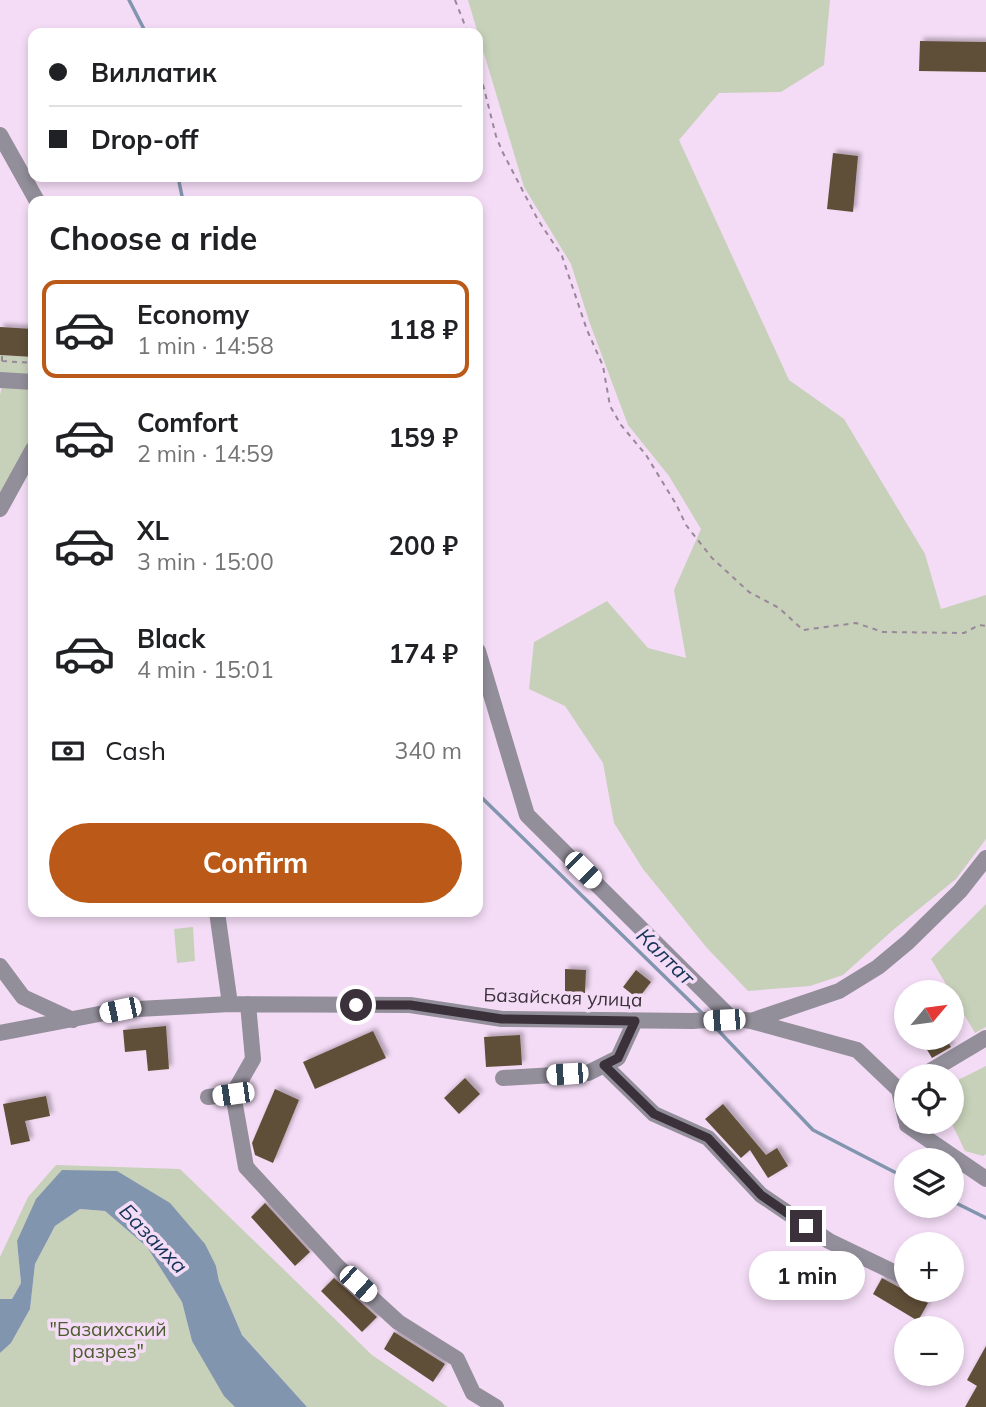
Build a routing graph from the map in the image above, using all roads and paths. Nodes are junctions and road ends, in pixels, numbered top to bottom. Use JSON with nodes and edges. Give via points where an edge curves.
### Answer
{"nodes":[{"id":1,"x":455,"y":0,"type":"edge"},
{"id":2,"x":466,"y":28,"type":"edge"},
{"id":3,"x":483,"y":85,"type":"edge"},
{"id":4,"x":0,"y":135,"type":"edge"},
{"id":5,"x":34,"y":196,"type":"edge"},
{"id":6,"x":1,"y":360,"type":"edge"},
{"id":7,"x":28,"y":363,"type":"edge"},
{"id":8,"x":0,"y":380,"type":"edge"},
{"id":9,"x":28,"y":382,"type":"edge"},
{"id":10,"x":28,"y":458,"type":"edge"},
{"id":11,"x":0,"y":509,"type":"edge"},
{"id":12,"x":986,"y":626,"type":"edge"},
{"id":13,"x":483,"y":668,"type":"edge"},
{"id":14,"x":986,"y":858,"type":"edge"},
{"id":15,"x":218,"y":917,"type":"edge"},
{"id":16,"x":0,"y":966,"type":"edge"},
{"id":17,"x":230,"y":1004,"type":"junction"},
{"id":18,"x":248,"y":1004,"type":"junction"},
{"id":19,"x":727,"y":1019,"type":"junction"},
{"id":20,"x":73,"y":1020,"type":"junction"},
{"id":21,"x":635,"y":1021,"type":"junction"},
{"id":22,"x":751,"y":1021,"type":"junction"},
{"id":23,"x":0,"y":1034,"type":"edge"},
{"id":24,"x":986,"y":1038,"type":"edge"},
{"id":25,"x":942,"y":1064,"type":"edge"},
{"id":26,"x":604,"y":1065,"type":"junction"},
{"id":27,"x":503,"y":1078,"type":"dead end"},
{"id":28,"x":894,"y":1080,"type":"edge"},
{"id":29,"x":233,"y":1094,"type":"junction"},
{"id":30,"x":208,"y":1097,"type":"dead end"},
{"id":31,"x":920,"y":1134,"type":"edge"},
{"id":32,"x":986,"y":1179,"type":"edge"},
{"id":33,"x":894,"y":1272,"type":"edge"},
{"id":34,"x":496,"y":1407,"type":"edge"}],
"edges":[{"from":1,"to":2,"type":"path"},
{"from":3,"to":12,"type":"path","via":[[502,151],[562,256],[603,366],[610,406],[712,558],[749,592],[779,608],[803,630],[856,623],[883,632],[964,633]]},
{"from":4,"to":5,"type":"street"},
{"from":6,"to":7,"type":"path"},
{"from":8,"to":9,"type":"street"},
{"from":10,"to":11,"type":"street"},
{"from":13,"to":19,"type":"street","via":[[527,815]]},
{"from":14,"to":22,"type":"street","name":"Базайская улица","via":[[960,891],[878,967],[839,991]]},
{"from":15,"to":17,"type":"street"},
{"from":16,"to":20,"type":"street","via":[[23,997]]},
{"from":17,"to":18,"type":"street","name":"Базайская улица"},
{"from":17,"to":20,"type":"street","name":"Базайская улица","via":[[120,1010]]},
{"from":18,"to":21,"type":"street","name":"Базайская улица","via":[[410,1005],[502,1019]]},
{"from":18,"to":29,"type":"street","via":[[253,1059]]},
{"from":19,"to":21,"type":"street","name":"Базайская улица"},
{"from":19,"to":22,"type":"street","name":"Базайская улица"},
{"from":20,"to":23,"type":"street","name":"Базайская улица"},
{"from":21,"to":26,"type":"street","via":[[618,1058]]},
{"from":22,"to":28,"type":"street","via":[[857,1049]]},
{"from":24,"to":25,"type":"street"},
{"from":26,"to":27,"type":"street","via":[[588,1073]]},
{"from":26,"to":33,"type":"street","via":[[654,1114],[708,1138],[761,1195],[829,1241]]},
{"from":29,"to":30,"type":"street"},
{"from":29,"to":34,"type":"street","via":[[246,1167],[337,1266],[398,1322],[457,1359],[473,1393]]},
{"from":31,"to":32,"type":"street"}]}
